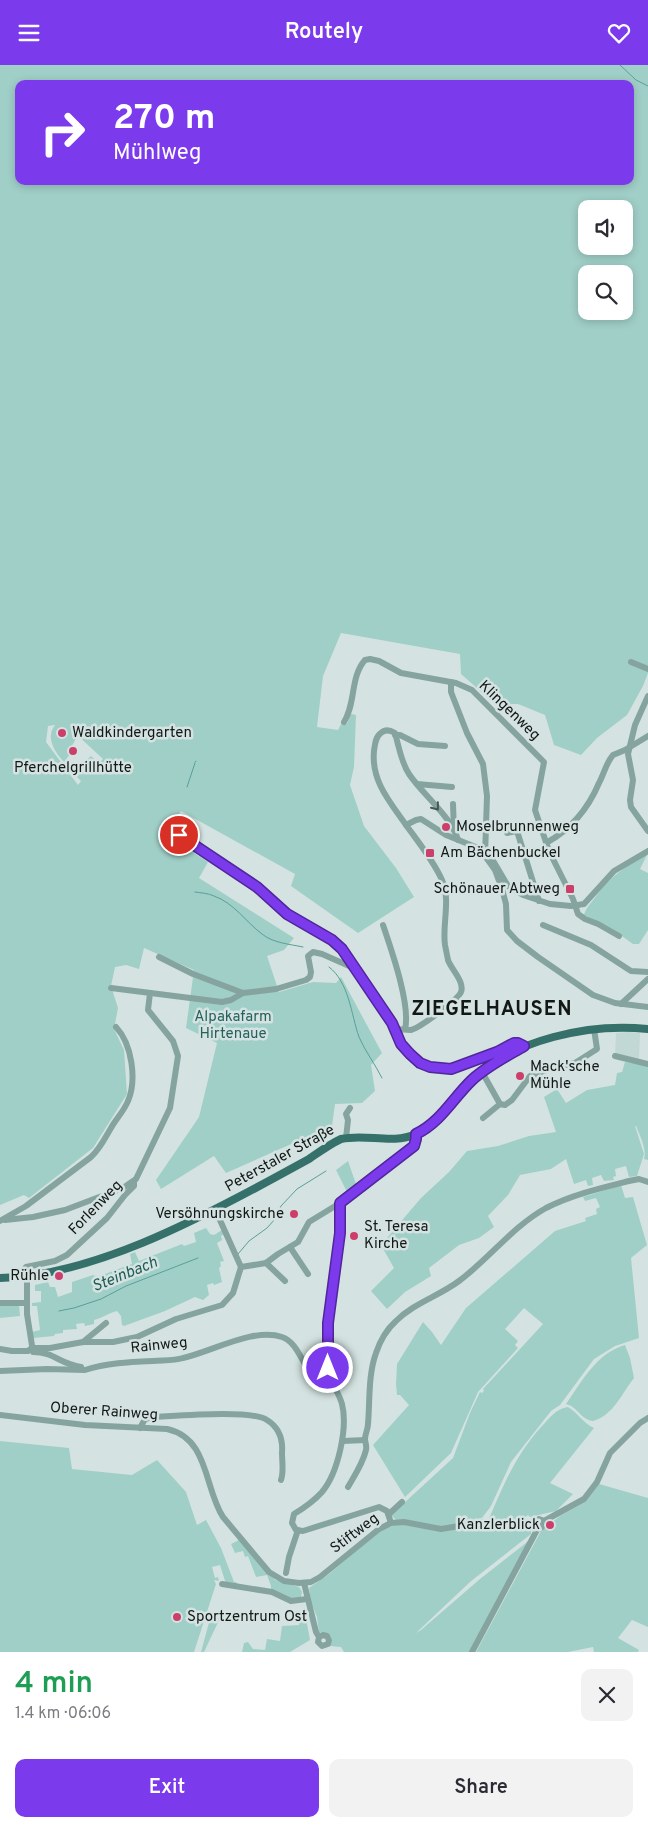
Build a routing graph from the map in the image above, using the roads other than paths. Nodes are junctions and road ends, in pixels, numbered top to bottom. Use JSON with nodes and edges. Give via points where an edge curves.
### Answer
{"nodes":[{"id":1,"x":631,"y":662,"type":"dead end"},
{"id":2,"x":648,"y":669,"type":"edge"},
{"id":3,"x":451,"y":682,"type":"junction"},
{"id":4,"x":648,"y":696,"type":"edge"},
{"id":5,"x":344,"y":722,"type":"dead end"},
{"id":6,"x":395,"y":735,"type":"junction"},
{"id":7,"x":648,"y":736,"type":"edge"},
{"id":8,"x":445,"y":746,"type":"dead end"},
{"id":9,"x":629,"y":748,"type":"junction"},
{"id":10,"x":417,"y":784,"type":"junction"},
{"id":11,"x":452,"y":787,"type":"dead end"},
{"id":12,"x":454,"y":805,"type":"dead end"},
{"id":13,"x":406,"y":825,"type":"junction"},
{"id":14,"x":170,"y":829,"type":"dead end"},
{"id":15,"x":453,"y":829,"type":"junction"},
{"id":16,"x":648,"y":831,"type":"edge"},
{"id":17,"x":507,"y":833,"type":"dead end"},
{"id":18,"x":458,"y":840,"type":"junction"},
{"id":19,"x":546,"y":843,"type":"junction"},
{"id":20,"x":486,"y":850,"type":"junction"},
{"id":21,"x":648,"y":851,"type":"edge"},
{"id":22,"x":539,"y":901,"type":"junction"},
{"id":23,"x":575,"y":905,"type":"junction"},
{"id":24,"x":383,"y":925,"type":"dead end"},
{"id":25,"x":543,"y":925,"type":"dead end"},
{"id":26,"x":619,"y":936,"type":"dead end"},
{"id":27,"x":159,"y":957,"type":"dead end"},
{"id":28,"x":357,"y":970,"type":"junction"},
{"id":29,"x":648,"y":972,"type":"edge"},
{"id":30,"x":648,"y":979,"type":"edge"},
{"id":31,"x":111,"y":988,"type":"dead end"},
{"id":32,"x":150,"y":993,"type":"junction"},
{"id":33,"x":244,"y":993,"type":"junction"},
{"id":34,"x":621,"y":1004,"type":"junction"},
{"id":35,"x":648,"y":1007,"type":"edge"},
{"id":36,"x":116,"y":1027,"type":"dead end"},
{"id":37,"x":395,"y":1029,"type":"junction"},
{"id":38,"x":405,"y":1029,"type":"junction"},
{"id":39,"x":594,"y":1029,"type":"junction"},
{"id":40,"x":648,"y":1029,"type":"edge"},
{"id":41,"x":524,"y":1046,"type":"junction"},
{"id":42,"x":615,"y":1056,"type":"dead end"},
{"id":43,"x":648,"y":1064,"type":"edge"},
{"id":44,"x":482,"y":1072,"type":"junction"},
{"id":45,"x":500,"y":1105,"type":"junction"},
{"id":46,"x":350,"y":1108,"type":"dead end"},
{"id":47,"x":483,"y":1117,"type":"dead end"},
{"id":48,"x":416,"y":1134,"type":"junction"},
{"id":49,"x":346,"y":1138,"type":"junction"},
{"id":50,"x":134,"y":1181,"type":"junction"},
{"id":51,"x":648,"y":1182,"type":"edge"},
{"id":52,"x":340,"y":1203,"type":"junction"},
{"id":53,"x":215,"y":1209,"type":"junction"},
{"id":54,"x":2,"y":1221,"type":"edge"},
{"id":55,"x":290,"y":1247,"type":"junction"},
{"id":56,"x":266,"y":1263,"type":"junction"},
{"id":57,"x":241,"y":1267,"type":"junction"},
{"id":58,"x":308,"y":1274,"type":"dead end"},
{"id":59,"x":26,"y":1276,"type":"junction"},
{"id":60,"x":0,"y":1278,"type":"edge"},
{"id":61,"x":285,"y":1281,"type":"dead end"},
{"id":62,"x":0,"y":1303,"type":"edge"},
{"id":63,"x":27,"y":1303,"type":"junction"},
{"id":64,"x":106,"y":1323,"type":"dead end"},
{"id":65,"x":83,"y":1342,"type":"junction"},
{"id":66,"x":32,"y":1348,"type":"junction"},
{"id":67,"x":0,"y":1349,"type":"edge"},
{"id":68,"x":90,"y":1367,"type":"junction"},
{"id":69,"x":0,"y":1371,"type":"edge"},
{"id":70,"x":328,"y":1373,"type":"junction"},
{"id":71,"x":0,"y":1415,"type":"edge"},
{"id":72,"x":648,"y":1418,"type":"edge"},
{"id":73,"x":140,"y":1427,"type":"junction"},
{"id":74,"x":365,"y":1440,"type":"junction"},
{"id":75,"x":343,"y":1441,"type":"junction"},
{"id":76,"x":280,"y":1480,"type":"dead end"},
{"id":77,"x":348,"y":1487,"type":"dead end"},
{"id":78,"x":402,"y":1502,"type":"dead end"},
{"id":79,"x":388,"y":1514,"type":"junction"},
{"id":80,"x":544,"y":1521,"type":"junction"},
{"id":81,"x":391,"y":1523,"type":"junction"},
{"id":82,"x":532,"y":1523,"type":"junction"},
{"id":83,"x":298,"y":1530,"type":"junction"},
{"id":84,"x":537,"y":1530,"type":"junction"},
{"id":85,"x":286,"y":1573,"type":"dead end"},
{"id":86,"x":304,"y":1583,"type":"junction"},
{"id":87,"x":222,"y":1584,"type":"dead end"},
{"id":88,"x":307,"y":1599,"type":"junction"},
{"id":89,"x":319,"y":1637,"type":"dead end"},
{"id":90,"x":472,"y":1652,"type":"edge"}],
"edges":[{"from":1,"to":2,"type":"street"},
{"from":3,"to":5,"type":"street","name":"Klingenweg","via":[[401,673],[379,661],[364,660],[357,673],[349,714]]},
{"from":3,"to":19,"type":"street","name":"Klingenweg","via":[[472,690],[483,699],[544,762],[534,806]]},
{"from":3,"to":20,"type":"street","via":[[451,692],[467,733],[483,764],[487,796]]},
{"from":4,"to":9,"type":"street"},
{"from":6,"to":8,"type":"street","via":[[418,744]]},
{"from":6,"to":10,"type":"street","via":[[404,763]]},
{"from":6,"to":13,"type":"street","via":[[389,730],[379,735],[375,743],[374,765],[380,788]]},
{"from":7,"to":9,"type":"street"},
{"from":9,"to":16,"type":"street","via":[[633,780],[630,807]]},
{"from":9,"to":19,"type":"street","via":[[611,757],[593,796],[578,817],[561,835]]},
{"from":10,"to":11,"type":"street"},
{"from":10,"to":15,"type":"street","one_way":true},
{"from":12,"to":15,"type":"street"},
{"from":13,"to":18,"type":"street","via":[[421,819]]},
{"from":13,"to":38,"type":"street","via":[[433,863],[444,886],[444,938],[448,962],[462,990],[425,1022],[414,1029]]},
{"from":14,"to":28,"type":"street","via":[[257,887],[287,914],[332,940]]},
{"from":15,"to":18,"type":"street"},
{"from":17,"to":22,"type":"street","via":[[517,831]]},
{"from":18,"to":20,"type":"street"},
{"from":19,"to":23,"type":"street"},
{"from":20,"to":22,"type":"street","via":[[508,886]]},
{"from":20,"to":34,"type":"street","via":[[485,856],[502,889],[506,928],[512,935],[586,990]]},
{"from":21,"to":23,"type":"street","via":[[614,871],[586,903]]},
{"from":22,"to":23,"type":"street"},
{"from":23,"to":26,"type":"street","via":[[582,918]]},
{"from":24,"to":38,"type":"street","via":[[406,1011]]},
{"from":25,"to":29,"type":"street","via":[[591,945],[631,971]]},
{"from":27,"to":33,"type":"street"},
{"from":28,"to":33,"type":"street","via":[[313,953],[308,957],[312,972],[306,980],[276,989]]},
{"from":28,"to":37,"type":"street"},
{"from":30,"to":34,"type":"street"},
{"from":31,"to":32,"type":"street"},
{"from":32,"to":33,"type":"street","via":[[222,1002]]},
{"from":32,"to":50,"type":"street","via":[[148,1010],[173,1041],[178,1056],[170,1108]]},
{"from":34,"to":35,"type":"street"},
{"from":36,"to":54,"type":"street","via":[[126,1042],[131,1066],[127,1104],[95,1153]]},
{"from":37,"to":38,"type":"street"},
{"from":37,"to":41,"type":"street","via":[[401,1044],[415,1060],[440,1069],[457,1068],[514,1043]]},
{"from":39,"to":40,"type":"main road","name":"Peterstaler Straße"},
{"from":39,"to":41,"type":"main road","name":"Peterstaler Straße"},
{"from":39,"to":45,"type":"street","via":[[598,1049],[575,1063],[530,1076],[512,1100]]},
{"from":41,"to":44,"type":"main road","name":"Peterstaler Straße"},
{"from":42,"to":43,"type":"street"},
{"from":44,"to":45,"type":"street"},
{"from":44,"to":48,"type":"main road","name":"Peterstaler Straße","via":[[466,1085],[431,1125]]},
{"from":45,"to":47,"type":"street"},
{"from":46,"to":49,"type":"street","name":"Peterstaler Straße","via":[[346,1114]]},
{"from":48,"to":49,"type":"main road","name":"Peterstaler Straße","via":[[392,1140]]},
{"from":48,"to":52,"type":"street","via":[[413,1147]]},
{"from":49,"to":53,"type":"main road","name":"Peterstaler Straße"},
{"from":50,"to":54,"type":"street","via":[[65,1210]]},
{"from":50,"to":59,"type":"street","name":"Forlenweg","via":[[134,1186],[107,1219],[69,1253],[54,1261],[26,1267]]},
{"from":51,"to":74,"type":"street","via":[[637,1179],[548,1207],[519,1227],[482,1263],[396,1321],[384,1335],[375,1356]]},
{"from":52,"to":55,"type":"street","via":[[309,1222],[300,1240]]},
{"from":52,"to":70,"type":"street","via":[[340,1233],[328,1323]]},
{"from":53,"to":57,"type":"street"},
{"from":53,"to":59,"type":"main road","name":"Peterstaler Straße","via":[[102,1258]]},
{"from":55,"to":56,"type":"street"},
{"from":55,"to":58,"type":"street"},
{"from":56,"to":57,"type":"street"},
{"from":56,"to":61,"type":"street"},
{"from":57,"to":65,"type":"street","via":[[233,1293],[218,1307],[176,1319],[137,1337],[113,1342]]},
{"from":59,"to":60,"type":"main road","name":"Peterstaler Straße"},
{"from":59,"to":63,"type":"street"},
{"from":62,"to":63,"type":"street"},
{"from":63,"to":66,"type":"street"},
{"from":64,"to":65,"type":"street"},
{"from":65,"to":66,"type":"street"},
{"from":66,"to":67,"type":"street","via":[[27,1351]]},
{"from":66,"to":68,"type":"street","via":[[34,1352],[48,1353],[66,1363]]},
{"from":68,"to":69,"type":"street","name":"Rainweg","via":[[85,1370]]},
{"from":68,"to":70,"type":"street","name":"Rainweg","via":[[183,1359],[235,1340],[269,1334],[290,1340],[312,1375],[318,1377]]},
{"from":70,"to":75,"type":"street","via":[[342,1405]]},
{"from":71,"to":73,"type":"street","name":"Oberer Rainweg","via":[[82,1425]]},
{"from":72,"to":80,"type":"street","via":[[610,1453],[594,1487],[584,1499]]},
{"from":73,"to":76,"type":"street","via":[[145,1419],[152,1417],[226,1414],[263,1418],[274,1425],[281,1438],[283,1474]]},
{"from":73,"to":86,"type":"street","name":"Oberer Rainweg","via":[[170,1429],[190,1441],[200,1456],[223,1517],[272,1574],[284,1581]]},
{"from":74,"to":75,"type":"street"},
{"from":74,"to":77,"type":"street","via":[[366,1450]]},
{"from":75,"to":83,"type":"street","via":[[322,1492],[293,1516],[292,1525]]},
{"from":78,"to":79,"type":"street"},
{"from":79,"to":81,"type":"street"},
{"from":79,"to":83,"type":"street","via":[[382,1507],[376,1507],[304,1531]]},
{"from":80,"to":82,"type":"street","name":"Stiftweg","via":[[538,1519]]},
{"from":80,"to":84,"type":"street"},
{"from":81,"to":82,"type":"street","name":"Stiftweg","via":[[404,1522],[441,1529],[486,1521]]},
{"from":81,"to":86,"type":"street","name":"Stiftweg","via":[[324,1574]]},
{"from":82,"to":84,"type":"street"},
{"from":83,"to":85,"type":"street"},
{"from":84,"to":90,"type":"street"},
{"from":86,"to":88,"type":"street"},
{"from":87,"to":88,"type":"street","via":[[268,1591],[291,1601]]},
{"from":88,"to":89,"type":"street"}]}
